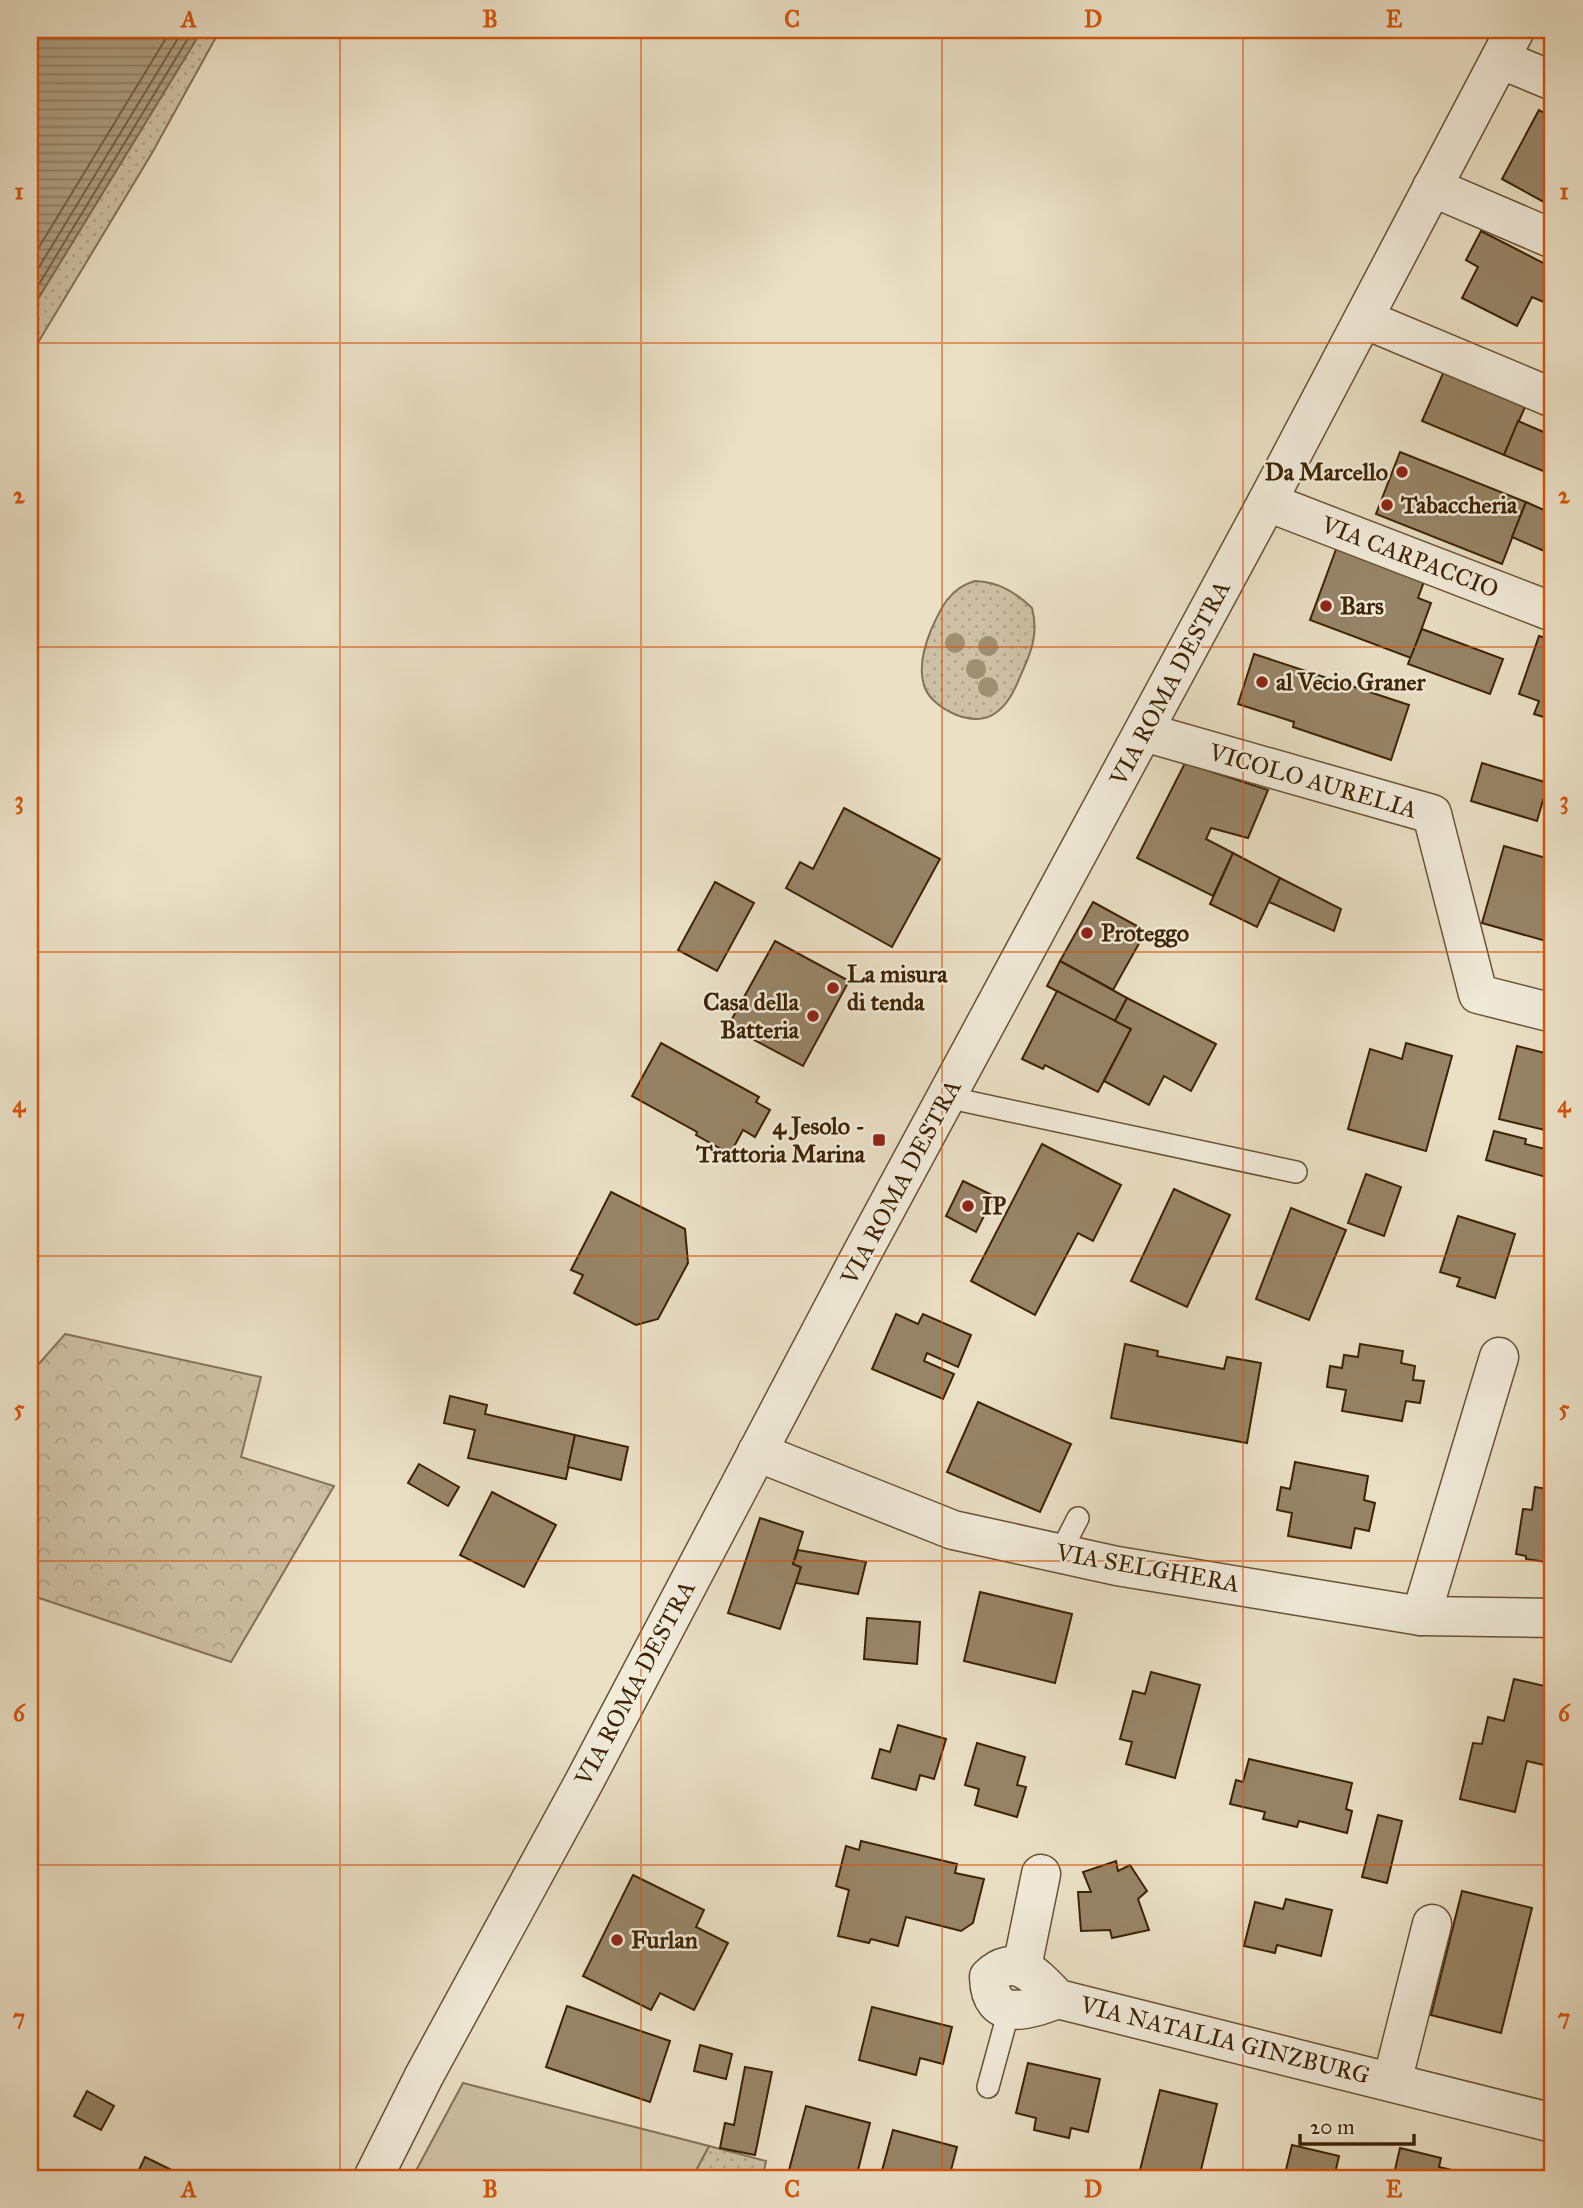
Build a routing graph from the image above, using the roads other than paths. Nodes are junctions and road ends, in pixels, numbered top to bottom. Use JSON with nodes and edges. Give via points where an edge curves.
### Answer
{"nodes":[{"id":1,"x":1508,"y":44,"type":"edge"},
{"id":2,"x":1553,"y":81,"type":"edge"},
{"id":3,"x":1432,"y":187,"type":"junction"},
{"id":4,"x":1553,"y":239,"type":"edge"},
{"id":5,"x":1364,"y":319,"type":"junction"},
{"id":6,"x":1553,"y":398,"type":"edge"},
{"id":7,"x":1267,"y":502,"type":"junction"},
{"id":8,"x":1553,"y":612,"type":"edge"},
{"id":9,"x":1144,"y":732,"type":"junction"},
{"id":10,"x":1553,"y":1013,"type":"edge"},
{"id":11,"x":946,"y":1097,"type":"junction"},
{"id":12,"x":1296,"y":1172,"type":"dead end"},
{"id":13,"x":1499,"y":1357,"type":"dead end"},
{"id":14,"x":757,"y":1452,"type":"junction"},
{"id":15,"x":1078,"y":1518,"type":"dead end"},
{"id":16,"x":1060,"y":1553,"type":"junction"},
{"id":17,"x":1421,"y":1616,"type":"junction"},
{"id":18,"x":1553,"y":1618,"type":"edge"},
{"id":19,"x":1041,"y":1874,"type":"dead end"},
{"id":20,"x":1432,"y":1924,"type":"dead end"},
{"id":21,"x":1021,"y":1967,"type":"junction"},
{"id":22,"x":1058,"y":1999,"type":"junction"},
{"id":23,"x":1009,"y":2010,"type":"junction"},
{"id":24,"x":1392,"y":2082,"type":"junction"},
{"id":25,"x":989,"y":2087,"type":"dead end"},
{"id":26,"x":1553,"y":2123,"type":"edge"},
{"id":27,"x":373,"y":2178,"type":"edge"}],
"edges":[{"from":1,"to":2,"type":"street"},
{"from":1,"to":3,"type":"street","name":"VIA ROMA DESTRA"},
{"from":3,"to":4,"type":"street"},
{"from":3,"to":5,"type":"street","name":"VIA ROMA DESTRA"},
{"from":5,"to":6,"type":"street"},
{"from":5,"to":7,"type":"street","name":"VIA ROMA DESTRA"},
{"from":7,"to":8,"type":"street","name":"VIA CARPACCIO"},
{"from":7,"to":9,"type":"street","name":"VIA ROMA DESTRA"},
{"from":9,"to":10,"type":"street","name":"VICOLO AURELIA","via":[[1432,814],[1478,994]]},
{"from":9,"to":11,"type":"street","name":"VIA ROMA DESTRA"},
{"from":11,"to":12,"type":"lane"},
{"from":11,"to":14,"type":"street","name":"VIA ROMA DESTRA"},
{"from":13,"to":17,"type":"street"},
{"from":14,"to":16,"type":"street","name":"VIA SELGHERA","via":[[953,1530]]},
{"from":14,"to":27,"type":"street","name":"VIA ROMA DESTRA"},
{"from":15,"to":16,"type":"lane"},
{"from":16,"to":17,"type":"street","name":"VIA SELGHERA"},
{"from":17,"to":18,"type":"street","name":"VIA SELGHERA"},
{"from":19,"to":21,"type":"street"},
{"from":20,"to":24,"type":"street","name":"VIA NATALIA GINZBURG"},
{"from":21,"to":22,"type":"street","name":"VIA NATALIA GINZBURG"},
{"from":21,"to":23,"type":"street","via":[[998,1968],[989,1977],[989,1991],[996,2003]]},
{"from":22,"to":23,"type":"street","name":"VIA NATALIA GINZBURG"},
{"from":22,"to":24,"type":"street","name":"VIA NATALIA GINZBURG"},
{"from":23,"to":25,"type":"lane"},
{"from":24,"to":26,"type":"street","name":"VIA NATALIA GINZBURG"}]}
